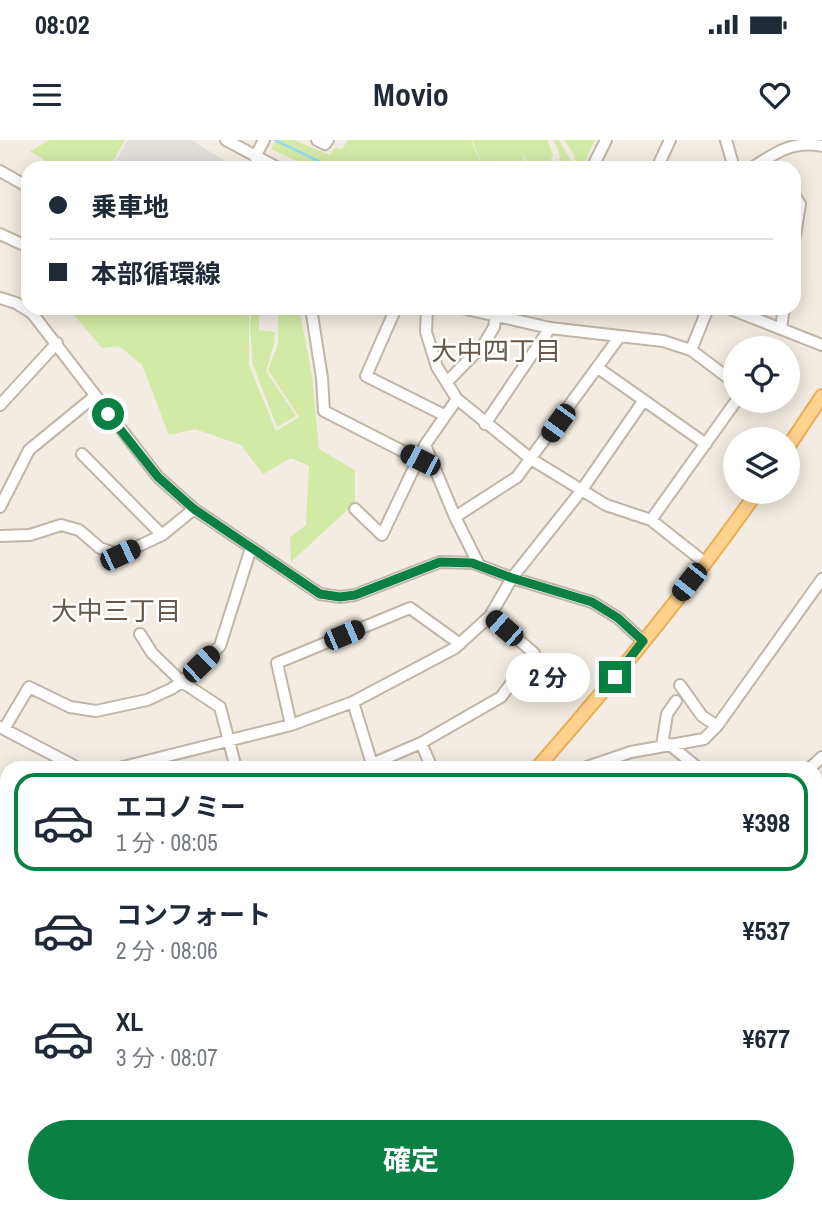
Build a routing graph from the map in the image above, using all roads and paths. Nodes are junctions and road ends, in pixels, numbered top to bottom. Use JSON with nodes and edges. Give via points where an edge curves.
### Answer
{"nodes":[{"id":1,"x":226,"y":140,"type":"edge"},
{"id":2,"x":264,"y":140,"type":"edge"},
{"id":3,"x":317,"y":140,"type":"edge"},
{"id":4,"x":328,"y":140,"type":"edge"},
{"id":5,"x":606,"y":140,"type":"edge"},
{"id":6,"x":670,"y":140,"type":"edge"},
{"id":7,"x":726,"y":140,"type":"edge"},
{"id":8,"x":822,"y":145,"type":"edge"},
{"id":9,"x":255,"y":157,"type":"junction"},
{"id":10,"x":263,"y":161,"type":"edge"},
{"id":11,"x":596,"y":161,"type":"edge"},
{"id":12,"x":660,"y":161,"type":"edge"},
{"id":13,"x":732,"y":161,"type":"edge"},
{"id":14,"x":763,"y":161,"type":"edge"},
{"id":15,"x":0,"y":171,"type":"edge"},
{"id":16,"x":21,"y":183,"type":"edge"},
{"id":17,"x":0,"y":234,"type":"edge"},
{"id":18,"x":21,"y":244,"type":"edge"},
{"id":19,"x":0,"y":298,"type":"edge"},
{"id":20,"x":21,"y":306,"type":"edge"},
{"id":21,"x":34,"y":315,"type":"edge"},
{"id":22,"x":312,"y":315,"type":"edge"},
{"id":23,"x":393,"y":315,"type":"edge"},
{"id":24,"x":427,"y":315,"type":"edge"},
{"id":25,"x":496,"y":315,"type":"edge"},
{"id":26,"x":506,"y":315,"type":"edge"},
{"id":27,"x":705,"y":315,"type":"edge"},
{"id":28,"x":746,"y":315,"type":"edge"},
{"id":29,"x":783,"y":315,"type":"edge"},
{"id":30,"x":550,"y":328,"type":"junction"},
{"id":31,"x":781,"y":328,"type":"junction"},
{"id":32,"x":620,"y":336,"type":"junction"},
{"id":33,"x":57,"y":343,"type":"junction"},
{"id":34,"x":822,"y":345,"type":"edge"},
{"id":35,"x":691,"y":350,"type":"junction"},
{"id":36,"x":598,"y":368,"type":"junction"},
{"id":37,"x":723,"y":374,"type":"edge"},
{"id":38,"x":447,"y":382,"type":"junction"},
{"id":39,"x":95,"y":396,"type":"junction"},
{"id":40,"x":822,"y":396,"type":"edge"},
{"id":41,"x":457,"y":399,"type":"junction"},
{"id":42,"x":644,"y":400,"type":"junction"},
{"id":43,"x":0,"y":405,"type":"edge"},
{"id":44,"x":728,"y":413,"type":"edge"},
{"id":45,"x":444,"y":415,"type":"junction"},
{"id":46,"x":485,"y":424,"type":"junction"},
{"id":47,"x":800,"y":429,"type":"edge"},
{"id":48,"x":425,"y":444,"type":"junction"},
{"id":49,"x":706,"y":444,"type":"junction"},
{"id":50,"x":82,"y":454,"type":"dead end"},
{"id":51,"x":531,"y":459,"type":"junction"},
{"id":52,"x":420,"y":460,"type":"junction"},
{"id":53,"x":581,"y":491,"type":"junction"},
{"id":54,"x":748,"y":504,"type":"edge"},
{"id":55,"x":0,"y":507,"type":"edge"},
{"id":56,"x":194,"y":509,"type":"junction"},
{"id":57,"x":355,"y":509,"type":"dead end"},
{"id":58,"x":455,"y":517,"type":"junction"},
{"id":59,"x":651,"y":520,"type":"junction"},
{"id":60,"x":162,"y":535,"type":"junction"},
{"id":61,"x":0,"y":536,"type":"edge"},
{"id":62,"x":251,"y":548,"type":"junction"},
{"id":63,"x":704,"y":562,"type":"junction"},
{"id":64,"x":479,"y":565,"type":"junction"},
{"id":65,"x":512,"y":578,"type":"junction"},
{"id":66,"x":822,"y":579,"type":"edge"},
{"id":67,"x":490,"y":616,"type":"junction"},
{"id":68,"x":140,"y":634,"type":"dead end"},
{"id":69,"x":643,"y":641,"type":"junction"},
{"id":70,"x":460,"y":644,"type":"junction"},
{"id":71,"x":182,"y":682,"type":"junction"},
{"id":72,"x":680,"y":685,"type":"dead end"},
{"id":73,"x":676,"y":701,"type":"dead end"},
{"id":74,"x":353,"y":702,"type":"junction"},
{"id":75,"x":291,"y":724,"type":"junction"},
{"id":76,"x":717,"y":726,"type":"junction"},
{"id":77,"x":2,"y":728,"type":"edge"},
{"id":78,"x":229,"y":742,"type":"junction"},
{"id":79,"x":421,"y":744,"type":"junction"},
{"id":80,"x":666,"y":745,"type":"junction"},
{"id":81,"x":65,"y":761,"type":"edge"},
{"id":82,"x":149,"y":761,"type":"edge"},
{"id":83,"x":234,"y":761,"type":"edge"},
{"id":84,"x":371,"y":761,"type":"edge"},
{"id":85,"x":379,"y":761,"type":"edge"},
{"id":86,"x":429,"y":761,"type":"edge"},
{"id":87,"x":543,"y":761,"type":"edge"},
{"id":88,"x":605,"y":761,"type":"edge"},
{"id":89,"x":688,"y":761,"type":"edge"}],
"edges":[{"from":1,"to":9,"type":"street"},
{"from":2,"to":9,"type":"street"},
{"from":3,"to":4,"type":"street","via":[[325,144]]},
{"from":5,"to":11,"type":"street"},
{"from":6,"to":12,"type":"street"},
{"from":7,"to":13,"type":"street"},
{"from":8,"to":14,"type":"street","via":[[807,142]]},
{"from":9,"to":10,"type":"street"},
{"from":15,"to":16,"type":"street"},
{"from":17,"to":18,"type":"street"},
{"from":19,"to":20,"type":"street"},
{"from":21,"to":33,"type":"street"},
{"from":22,"to":52,"type":"street","via":[[324,411]]},
{"from":23,"to":45,"type":"street","via":[[366,376]]},
{"from":24,"to":38,"type":"street","via":[[430,346]]},
{"from":25,"to":38,"type":"street","via":[[484,344]]},
{"from":26,"to":30,"type":"street"},
{"from":27,"to":35,"type":"street"},
{"from":28,"to":31,"type":"street"},
{"from":29,"to":31,"type":"street"},
{"from":30,"to":32,"type":"street"},
{"from":30,"to":46,"type":"street"},
{"from":31,"to":34,"type":"street"},
{"from":32,"to":35,"type":"street"},
{"from":32,"to":36,"type":"street"},
{"from":33,"to":39,"type":"street"},
{"from":33,"to":43,"type":"street"},
{"from":35,"to":37,"type":"street"},
{"from":36,"to":42,"type":"street"},
{"from":36,"to":51,"type":"street"},
{"from":38,"to":41,"type":"street"},
{"from":39,"to":55,"type":"street","via":[[29,450]]},
{"from":39,"to":56,"type":"street","via":[[158,477]]},
{"from":40,"to":47,"type":"main road"},
{"from":41,"to":45,"type":"street"},
{"from":41,"to":46,"type":"street"},
{"from":42,"to":49,"type":"street"},
{"from":42,"to":53,"type":"street"},
{"from":44,"to":49,"type":"street"},
{"from":45,"to":48,"type":"street"},
{"from":46,"to":51,"type":"street"},
{"from":48,"to":52,"type":"street"},
{"from":48,"to":58,"type":"street"},
{"from":49,"to":59,"type":"street"},
{"from":50,"to":60,"type":"street"},
{"from":51,"to":53,"type":"street"},
{"from":51,"to":58,"type":"street","via":[[517,477]]},
{"from":52,"to":57,"type":"street","via":[[382,535]]},
{"from":53,"to":59,"type":"street"},
{"from":53,"to":65,"type":"street"},
{"from":54,"to":63,"type":"main road"},
{"from":56,"to":60,"type":"street"},
{"from":56,"to":62,"type":"street"},
{"from":58,"to":64,"type":"street"},
{"from":59,"to":63,"type":"street"},
{"from":60,"to":61,"type":"street","via":[[120,555],[100,548],[79,530],[61,525],[30,535]]},
{"from":62,"to":64,"type":"street","via":[[320,594],[340,597],[440,562]]},
{"from":62,"to":71,"type":"street","via":[[220,646]]},
{"from":63,"to":69,"type":"main road"},
{"from":64,"to":65,"type":"street"},
{"from":65,"to":67,"type":"street"},
{"from":65,"to":69,"type":"street","via":[[592,602]]},
{"from":66,"to":76,"type":"street"},
{"from":67,"to":70,"type":"street"},
{"from":67,"to":79,"type":"street","via":[[534,653],[500,696]]},
{"from":68,"to":71,"type":"street"},
{"from":69,"to":87,"type":"main road"},
{"from":70,"to":74,"type":"street"},
{"from":70,"to":75,"type":"street","via":[[410,608],[277,663]]},
{"from":71,"to":77,"type":"street","via":[[147,701],[96,711],[70,707],[29,687]]},
{"from":71,"to":78,"type":"street","via":[[220,707]]},
{"from":72,"to":76,"type":"street","via":[[702,716]]},
{"from":73,"to":80,"type":"street","via":[[667,714]]},
{"from":74,"to":75,"type":"street"},
{"from":74,"to":84,"type":"street"},
{"from":75,"to":78,"type":"street"},
{"from":76,"to":80,"type":"street","via":[[704,739]]},
{"from":77,"to":81,"type":"street"},
{"from":78,"to":82,"type":"street"},
{"from":78,"to":83,"type":"street"},
{"from":79,"to":85,"type":"street"},
{"from":79,"to":86,"type":"street"},
{"from":80,"to":88,"type":"street"},
{"from":80,"to":89,"type":"street"}]}
